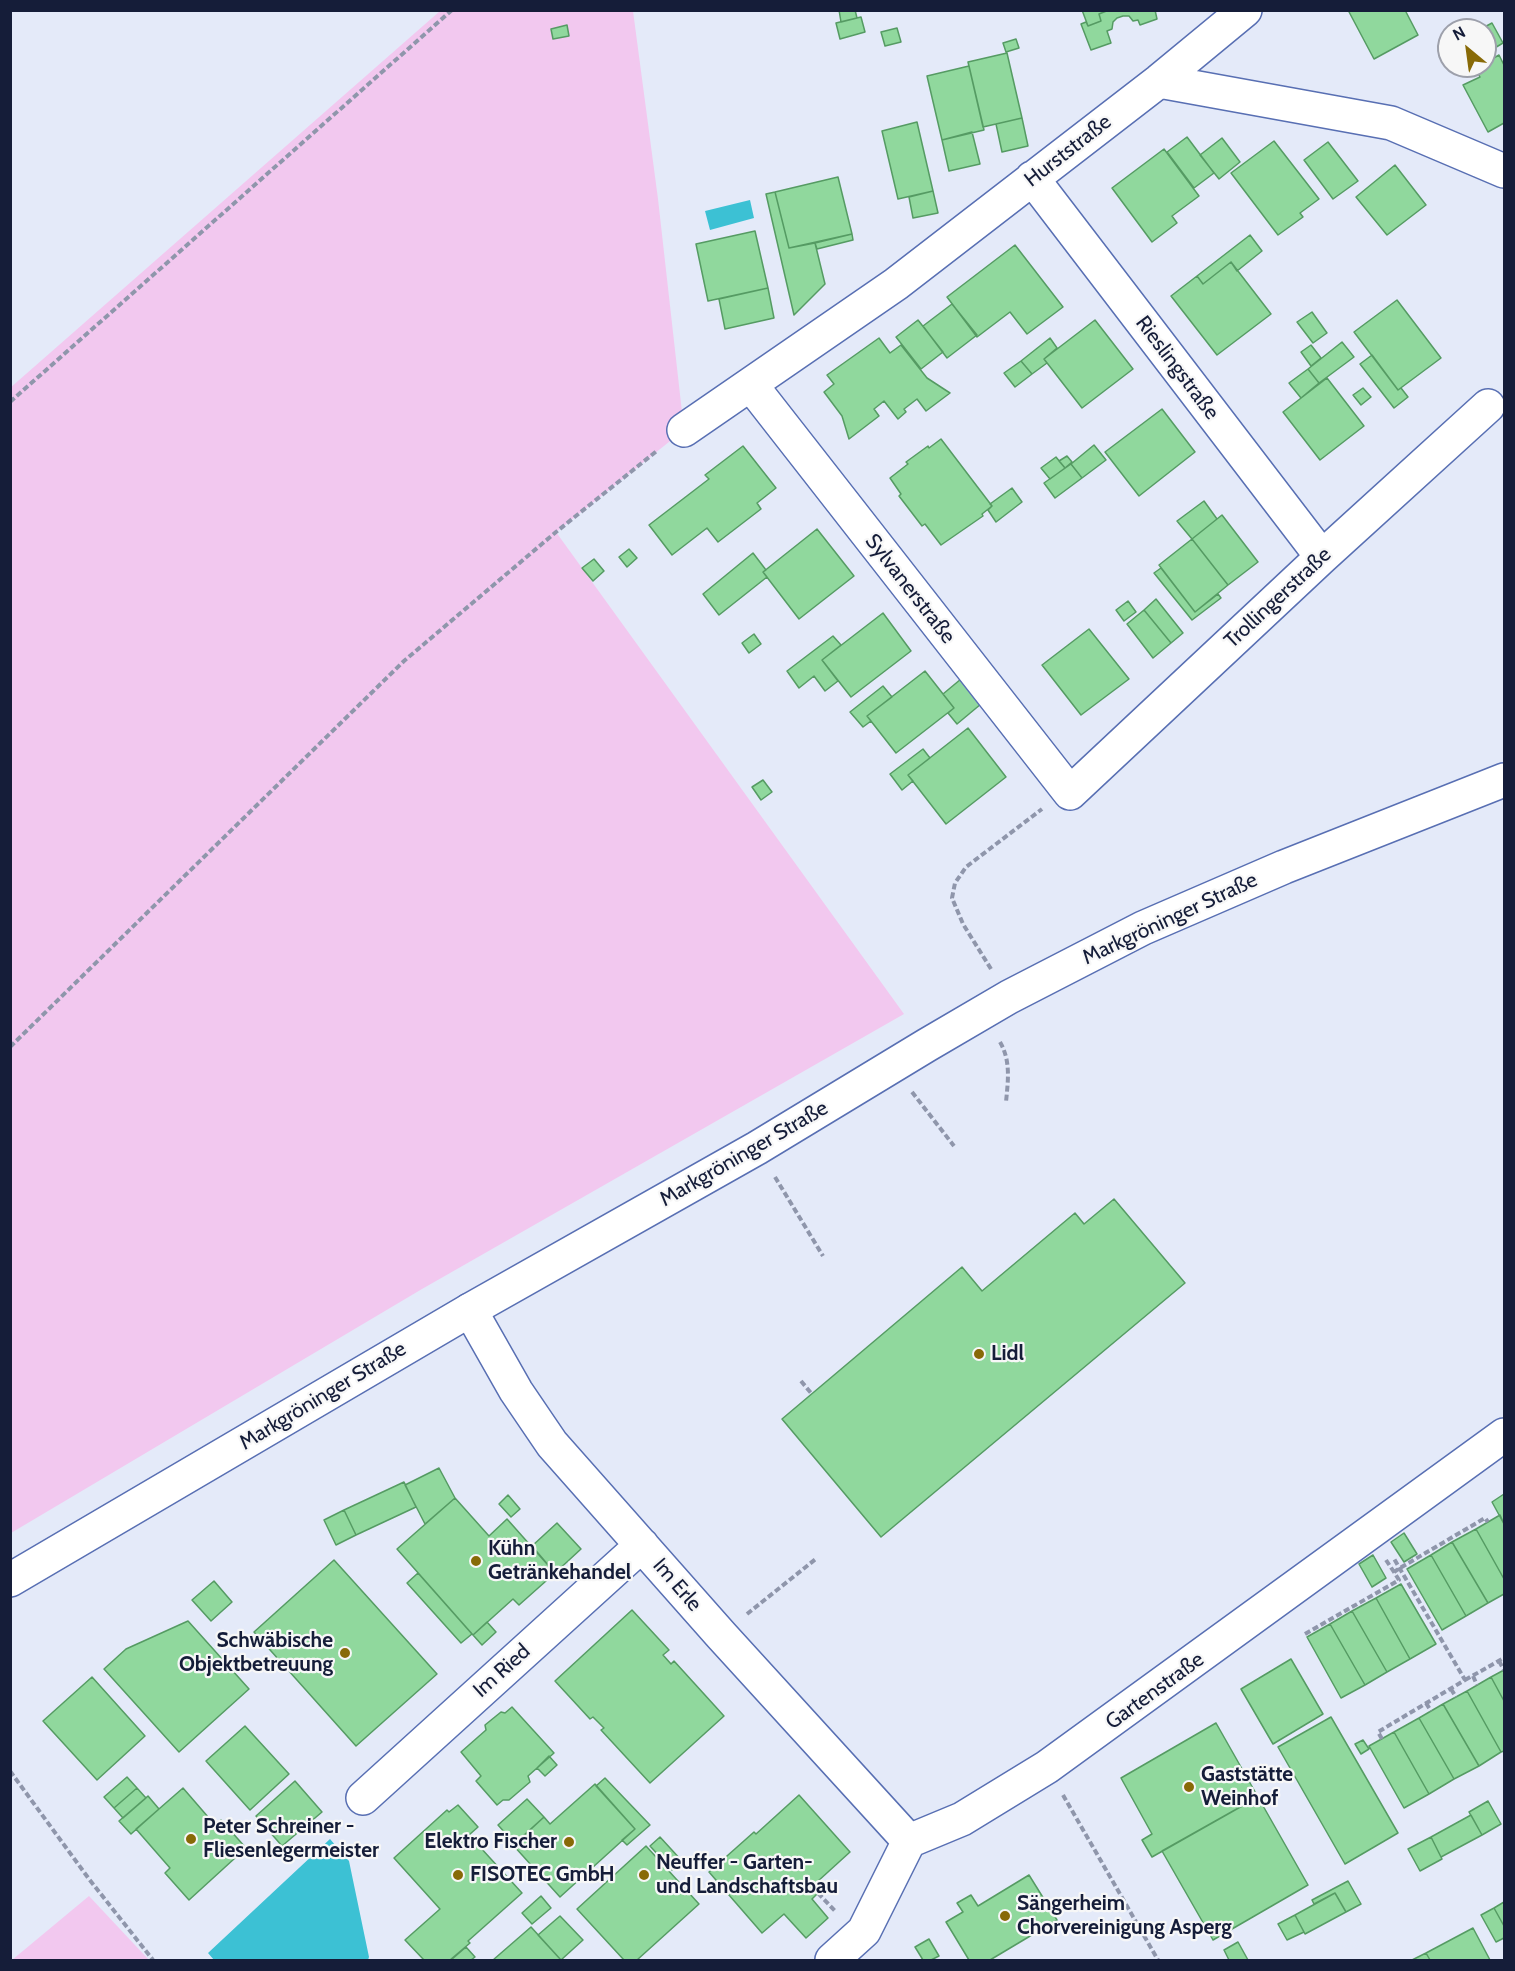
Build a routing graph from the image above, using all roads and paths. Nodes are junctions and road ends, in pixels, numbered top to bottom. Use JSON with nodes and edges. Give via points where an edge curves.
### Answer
{"nodes":[{"id":1,"x":452,"y":10,"type":"edge"},
{"id":2,"x":1245,"y":10,"type":"edge"},
{"id":3,"x":1159,"y":81,"type":"junction"},
{"id":4,"x":1504,"y":171,"type":"edge"},
{"id":5,"x":1032,"y":178,"type":"junction"},
{"id":6,"x":751,"y":386,"type":"junction"},
{"id":7,"x":10,"y":402,"type":"edge"},
{"id":8,"x":1488,"y":406,"type":"dead end"},
{"id":9,"x":684,"y":430,"type":"joint"},
{"id":10,"x":1322,"y":557,"type":"junction"},
{"id":11,"x":1504,"y":780,"type":"edge"},
{"id":12,"x":1070,"y":793,"type":"junction"},
{"id":13,"x":995,"y":1005,"type":"junction"},
{"id":14,"x":10,"y":1047,"type":"edge"},
{"id":15,"x":892,"y":1066,"type":"junction"},
{"id":16,"x":1006,"y":1102,"type":"dead end"},
{"id":17,"x":954,"y":1146,"type":"dead end"},
{"id":18,"x":757,"y":1148,"type":"junction"},
{"id":19,"x":823,"y":1256,"type":"dead end"},
{"id":20,"x":470,"y":1310,"type":"junction"},
{"id":21,"x":801,"y":1381,"type":"dead end"},
{"id":22,"x":812,"y":1393,"type":"dead end"},
{"id":23,"x":1504,"y":1435,"type":"edge"},
{"id":24,"x":1488,"y":1522,"type":"dead end"},
{"id":25,"x":1376,"y":1528,"type":"junction"},
{"id":26,"x":642,"y":1545,"type":"junction"},
{"id":27,"x":817,"y":1558,"type":"dead end"},
{"id":28,"x":1388,"y":1562,"type":"dead end"},
{"id":29,"x":1400,"y":1568,"type":"junction"},
{"id":30,"x":1394,"y":1572,"type":"junction"},
{"id":31,"x":10,"y":1580,"type":"edge"},
{"id":32,"x":1305,"y":1634,"type":"dead end"},
{"id":33,"x":721,"y":1635,"type":"junction"},
{"id":34,"x":1504,"y":1659,"type":"edge"},
{"id":35,"x":1499,"y":1661,"type":"junction"},
{"id":36,"x":1504,"y":1670,"type":"edge"},
{"id":37,"x":1473,"y":1676,"type":"junction"},
{"id":38,"x":1465,"y":1680,"type":"junction"},
{"id":39,"x":1477,"y":1684,"type":"dead end"},
{"id":40,"x":1451,"y":1689,"type":"junction"},
{"id":41,"x":1456,"y":1697,"type":"dead end"},
{"id":42,"x":1426,"y":1703,"type":"junction"},
{"id":43,"x":1431,"y":1711,"type":"dead end"},
{"id":44,"x":1403,"y":1717,"type":"junction"},
{"id":45,"x":1407,"y":1725,"type":"dead end"},
{"id":46,"x":1382,"y":1739,"type":"dead end"},
{"id":47,"x":1047,"y":1767,"type":"junction"},
{"id":48,"x":10,"y":1771,"type":"edge"},
{"id":49,"x":363,"y":1798,"type":"dead end"},
{"id":50,"x":909,"y":1841,"type":"junction"},
{"id":51,"x":153,"y":1960,"type":"edge"},
{"id":52,"x":832,"y":1960,"type":"edge"},
{"id":53,"x":1158,"y":1960,"type":"edge"}],
"edges":[{"from":1,"to":7,"type":"path"},
{"from":2,"to":3,"type":"street","name":"Hurststraße"},
{"from":3,"to":4,"type":"street","via":[[1392,123]]},
{"from":3,"to":5,"type":"street","name":"Hurststraße"},
{"from":5,"to":6,"type":"street","name":"Hurststraße","via":[[896,284]]},
{"from":5,"to":10,"type":"street","name":"Rieslingstraße"},
{"from":6,"to":9,"type":"street","name":"Hurststraße"},
{"from":6,"to":12,"type":"street","name":"Sylvanerstraße"},
{"from":8,"to":10,"type":"street","name":"Trollingerstraße"},
{"from":9,"to":14,"type":"path","via":[[556,532],[404,662]]},
{"from":10,"to":12,"type":"street","name":"Trollingerstraße"},
{"from":11,"to":13,"type":"street","name":"Markgröninger Straße","via":[[1154,923]]},
{"from":12,"to":13,"type":"path","via":[[1034,813],[966,867],[955,883],[952,898]]},
{"from":13,"to":15,"type":"street","name":"Markgröninger Straße"},
{"from":13,"to":16,"type":"path","via":[[1009,1069]]},
{"from":15,"to":17,"type":"path"},
{"from":15,"to":18,"type":"street","name":"Markgröninger Straße"},
{"from":18,"to":19,"type":"path"},
{"from":18,"to":20,"type":"street","name":"Markgröninger Straße"},
{"from":20,"to":26,"type":"street","name":"Im Erle","via":[[516,1391],[552,1444]]},
{"from":20,"to":31,"type":"street","name":"Markgröninger Straße"},
{"from":21,"to":22,"type":"path"},
{"from":23,"to":25,"type":"street","name":"Gartenstraße"},
{"from":24,"to":29,"type":"path","via":[[1485,1518]]},
{"from":25,"to":29,"type":"path"},
{"from":25,"to":47,"type":"street","name":"Gartenstraße"},
{"from":26,"to":33,"type":"street","name":"Im Erle"},
{"from":26,"to":49,"type":"street","name":"Im Ried"},
{"from":27,"to":33,"type":"path"},
{"from":28,"to":30,"type":"path"},
{"from":29,"to":30,"type":"path"},
{"from":29,"to":38,"type":"path"},
{"from":30,"to":32,"type":"path","via":[[1399,1580],[1387,1589]]},
{"from":33,"to":50,"type":"street","name":"Im Erle"},
{"from":34,"to":35,"type":"path"},
{"from":35,"to":36,"type":"path"},
{"from":35,"to":37,"type":"path"},
{"from":37,"to":38,"type":"path"},
{"from":37,"to":39,"type":"path"},
{"from":38,"to":40,"type":"path"},
{"from":40,"to":41,"type":"path"},
{"from":40,"to":42,"type":"path"},
{"from":42,"to":43,"type":"path"},
{"from":42,"to":44,"type":"path"},
{"from":44,"to":45,"type":"path"},
{"from":44,"to":46,"type":"path","via":[[1378,1732]]},
{"from":47,"to":50,"type":"street","name":"Gartenstraße","via":[[962,1819]]},
{"from":47,"to":53,"type":"path"},
{"from":48,"to":51,"type":"path"},
{"from":50,"to":52,"type":"street","via":[[864,1930]]}]}
